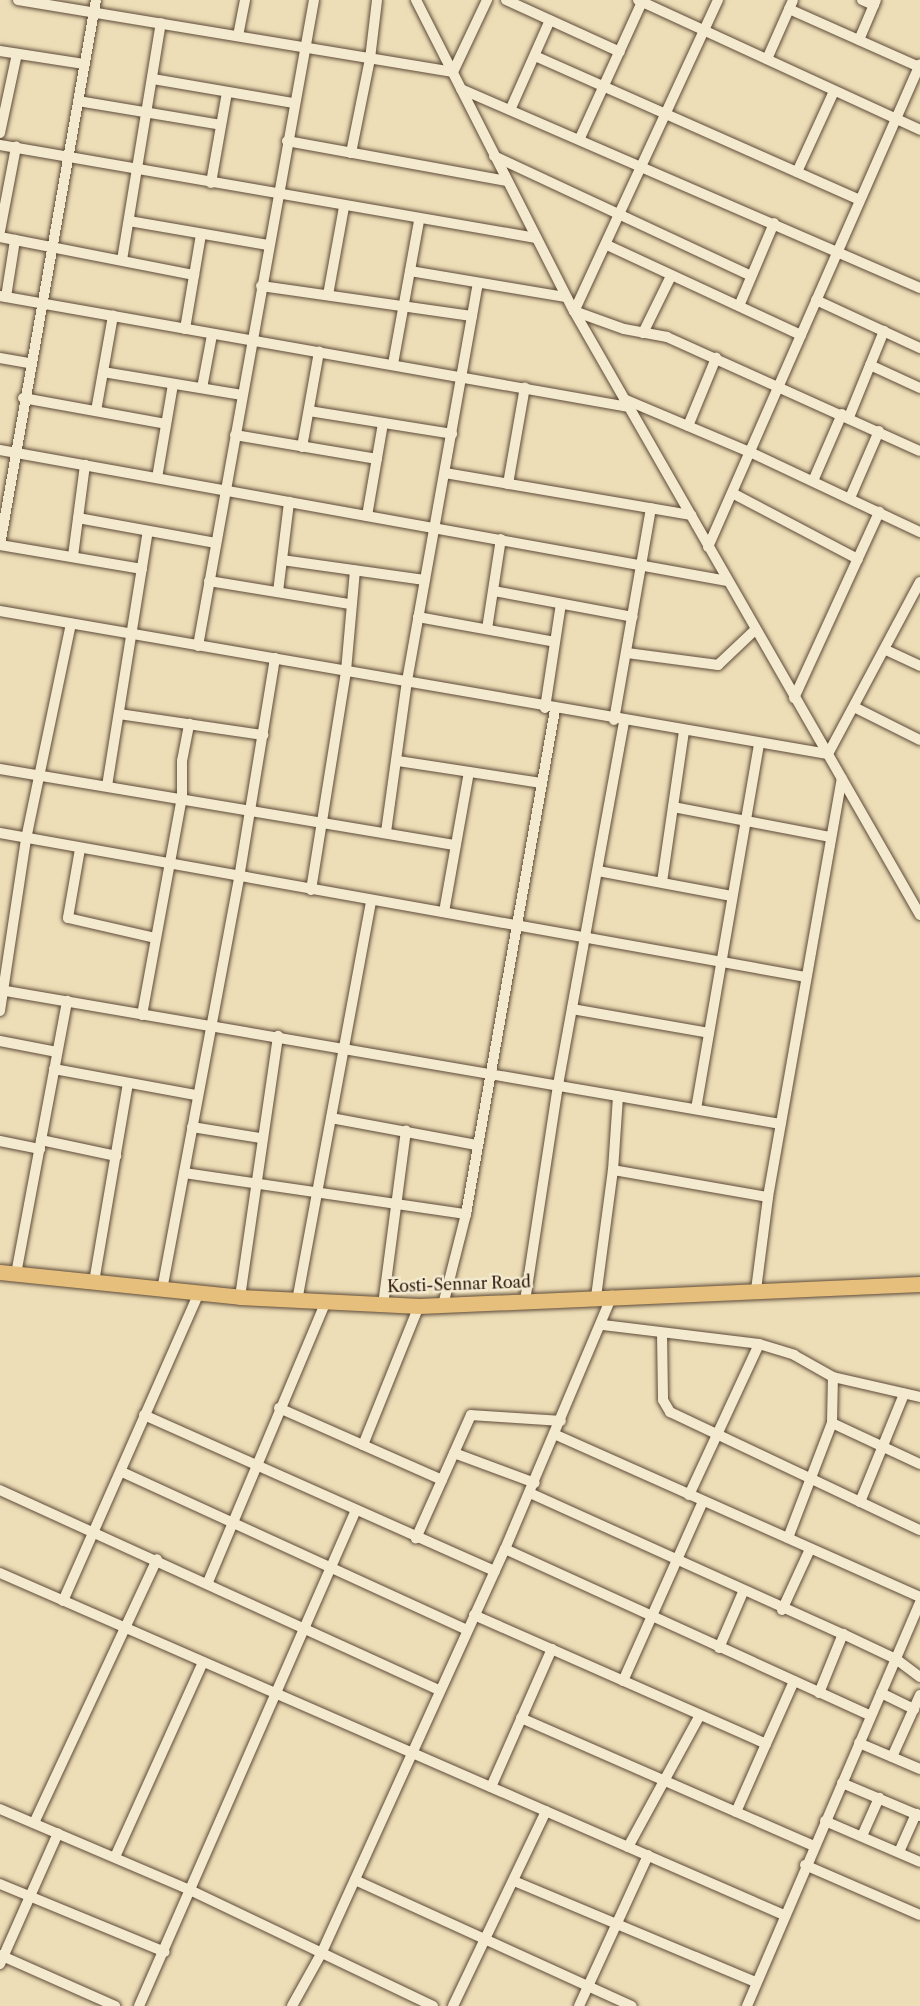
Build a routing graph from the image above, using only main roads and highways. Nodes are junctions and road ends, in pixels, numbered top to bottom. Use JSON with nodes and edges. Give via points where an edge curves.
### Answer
{"nodes":[{"id":1,"x":8,"y":1273,"type":"edge"},
{"id":2,"x":920,"y":1284,"type":"edge"}],
"edges":[{"from":1,"to":2,"type":"highway","name":"Kosti-Sennar Road","via":[[240,1297],[419,1306]]}]}
